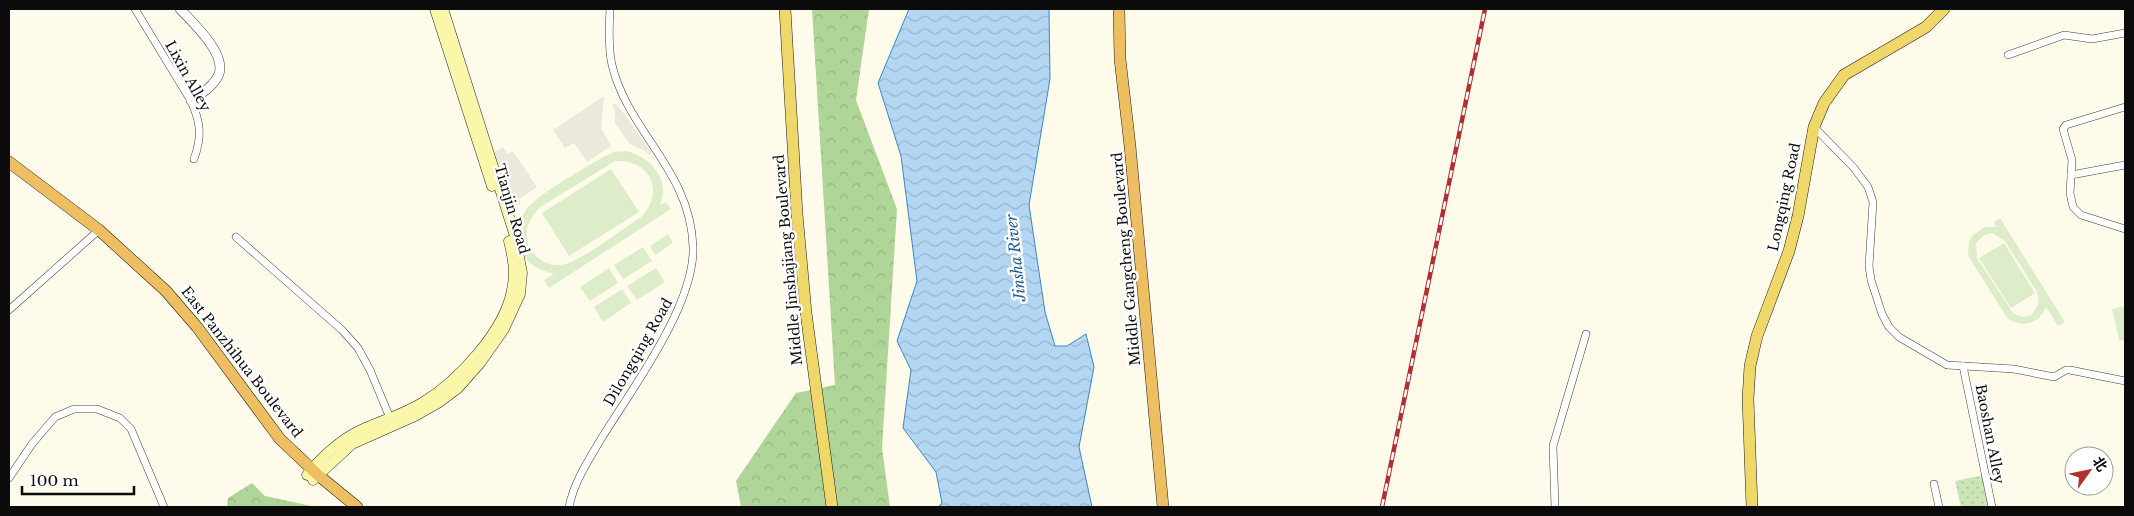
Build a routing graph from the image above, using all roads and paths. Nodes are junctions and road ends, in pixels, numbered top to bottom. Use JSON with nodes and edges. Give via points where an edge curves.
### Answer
{"nodes":[{"id":1,"x":135,"y":9,"type":"edge"},
{"id":2,"x":180,"y":9,"type":"edge"},
{"id":3,"x":435,"y":9,"type":"edge"},
{"id":4,"x":442,"y":9,"type":"edge"},
{"id":5,"x":610,"y":9,"type":"edge"},
{"id":6,"x":785,"y":9,"type":"edge"},
{"id":7,"x":1119,"y":9,"type":"edge"},
{"id":8,"x":1944,"y":9,"type":"edge"},
{"id":9,"x":2125,"y":33,"type":"edge"},
{"id":10,"x":2008,"y":55,"type":"dead end"},
{"id":11,"x":191,"y":101,"type":"junction"},
{"id":12,"x":2125,"y":107,"type":"edge"},
{"id":13,"x":1814,"y":127,"type":"junction"},
{"id":14,"x":194,"y":159,"type":"dead end"},
{"id":15,"x":9,"y":162,"type":"edge"},
{"id":16,"x":2125,"y":165,"type":"edge"},
{"id":17,"x":9,"y":171,"type":"edge"},
{"id":18,"x":2071,"y":175,"type":"junction"},
{"id":19,"x":2125,"y":229,"type":"edge"},
{"id":20,"x":96,"y":232,"type":"junction"},
{"id":21,"x":236,"y":237,"type":"dead end"},
{"id":22,"x":9,"y":310,"type":"edge"},
{"id":23,"x":1586,"y":334,"type":"dead end"},
{"id":24,"x":1964,"y":366,"type":"junction"},
{"id":25,"x":2125,"y":381,"type":"edge"},
{"id":26,"x":390,"y":418,"type":"junction"},
{"id":27,"x":312,"y":475,"type":"junction"},
{"id":28,"x":9,"y":478,"type":"edge"},
{"id":29,"x":1934,"y":484,"type":"dead end"},
{"id":30,"x":164,"y":507,"type":"edge"},
{"id":31,"x":346,"y":507,"type":"edge"},
{"id":32,"x":357,"y":507,"type":"edge"},
{"id":33,"x":569,"y":507,"type":"edge"},
{"id":34,"x":832,"y":507,"type":"edge"},
{"id":35,"x":1164,"y":507,"type":"edge"},
{"id":36,"x":1555,"y":507,"type":"edge"},
{"id":37,"x":1752,"y":507,"type":"edge"},
{"id":38,"x":1939,"y":507,"type":"edge"},
{"id":39,"x":1992,"y":507,"type":"edge"}],
"edges":[{"from":1,"to":11,"type":"street","name":"Lixin Alley"},
{"from":2,"to":11,"type":"street","via":[[210,43],[220,63],[219,74],[212,85]]},
{"from":3,"to":26,"type":"main road","name":"Tianjin Road","via":[[508,238],[514,282],[504,312],[474,358],[434,395]]},
{"from":4,"to":27,"type":"main road","via":[[519,250],[520,294],[504,329],[458,388],[421,413],[352,444]]},
{"from":5,"to":33,"type":"street","name":"Dilongqing Road","via":[[612,65],[626,100],[675,179],[688,211],[693,248],[689,282],[676,316],[586,464]]},
{"from":6,"to":34,"type":"main road","name":"Middle Jinshajiang Boulevard","via":[[797,214],[818,417]]},
{"from":7,"to":35,"type":"highway","name":"Middle Gangcheng Boulevard","via":[[1120,59]]},
{"from":8,"to":13,"type":"main road","name":"Longqing Road","via":[[1926,26],[1844,75],[1824,103]]},
{"from":9,"to":10,"type":"street","via":[[2092,38],[2064,35]]},
{"from":11,"to":14,"type":"street","name":"Lixin Alley","via":[[201,130]]},
{"from":12,"to":18,"type":"street","via":[[2064,127],[2072,160]]},
{"from":13,"to":24,"type":"street","via":[[1850,162],[1868,187],[1873,202],[1871,280],[1889,327],[1947,365]]},
{"from":13,"to":37,"type":"main road","name":"Longqing Road","via":[[1789,251],[1757,336],[1750,366]]},
{"from":15,"to":20,"type":"highway","name":"East Panzhihua Boulevard"},
{"from":16,"to":18,"type":"street"},
{"from":17,"to":20,"type":"highway","name":"East Panzhihua Boulevard"},
{"from":18,"to":19,"type":"street","via":[[2071,200],[2076,212]]},
{"from":20,"to":22,"type":"street"},
{"from":20,"to":27,"type":"highway","name":"East Panzhihua Boulevard","via":[[166,291],[198,327],[280,438]]},
{"from":21,"to":26,"type":"street","via":[[342,330],[358,348]]},
{"from":23,"to":36,"type":"street","via":[[1552,446]]},
{"from":24,"to":25,"type":"street","via":[[2014,369],[2054,377],[2070,370]]},
{"from":24,"to":39,"type":"street","name":"Baoshan Alley"},
{"from":26,"to":27,"type":"main road","name":"Tianjin Road","via":[[347,438]]},
{"from":27,"to":31,"type":"highway","name":"East Panzhihua Boulevard"},
{"from":27,"to":32,"type":"highway","name":"East Panzhihua Boulevard"},
{"from":28,"to":30,"type":"street","via":[[55,417],[74,409],[97,409],[120,418],[131,429]]},
{"from":29,"to":38,"type":"street"}]}
